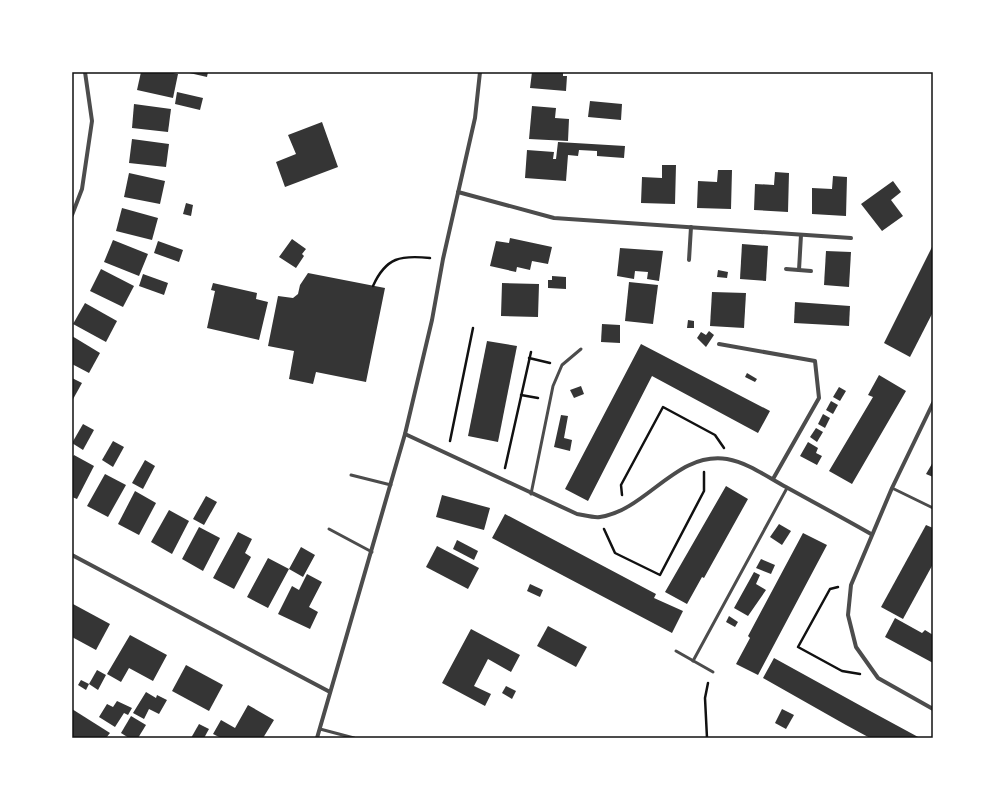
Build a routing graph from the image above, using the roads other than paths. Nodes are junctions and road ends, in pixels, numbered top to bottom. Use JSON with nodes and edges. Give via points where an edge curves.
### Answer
{"nodes":[{"id":1,"x":85,"y":72,"type":"edge"},
{"id":2,"x":480,"y":72,"type":"edge"},
{"id":3,"x":458,"y":192,"type":"junction"},
{"id":4,"x":72,"y":215,"type":"edge"},
{"id":5,"x":691,"y":227,"type":"junction"},
{"id":6,"x":801,"y":235,"type":"junction"},
{"id":7,"x":851,"y":238,"type":"dead end"},
{"id":8,"x":689,"y":260,"type":"dead end"},
{"id":9,"x":786,"y":270,"type":"dead end"},
{"id":10,"x":799,"y":270,"type":"junction"},
{"id":11,"x":811,"y":271,"type":"dead end"},
{"id":12,"x":719,"y":344,"type":"dead end"},
{"id":13,"x":581,"y":349,"type":"dead end"},
{"id":14,"x":933,"y":403,"type":"edge"},
{"id":15,"x":405,"y":434,"type":"junction"},
{"id":16,"x":351,"y":474,"type":"dead end"},
{"id":17,"x":773,"y":479,"type":"junction"},
{"id":18,"x":391,"y":485,"type":"junction"},
{"id":19,"x":787,"y":488,"type":"junction"},
{"id":20,"x":892,"y":488,"type":"junction"},
{"id":21,"x":531,"y":494,"type":"junction"},
{"id":22,"x":933,"y":508,"type":"edge"},
{"id":23,"x":329,"y":530,"type":"dead end"},
{"id":24,"x":872,"y":534,"type":"junction"},
{"id":25,"x":372,"y":552,"type":"junction"},
{"id":26,"x":72,"y":555,"type":"edge"},
{"id":27,"x":676,"y":651,"type":"dead end"},
{"id":28,"x":694,"y":661,"type":"junction"},
{"id":29,"x":713,"y":672,"type":"road end"},
{"id":30,"x":330,"y":692,"type":"junction"},
{"id":31,"x":933,"y":709,"type":"edge"},
{"id":32,"x":320,"y":729,"type":"junction"},
{"id":33,"x":317,"y":738,"type":"edge"},
{"id":34,"x":354,"y":738,"type":"edge"}],
"edges":[{"from":1,"to":4,"type":"street","via":[[92,121],[82,189]]},
{"from":2,"to":3,"type":"street","via":[[475,118]]},
{"from":3,"to":5,"type":"street","via":[[554,218]]},
{"from":3,"to":15,"type":"street"},
{"from":5,"to":6,"type":"street"},
{"from":5,"to":8,"type":"street"},
{"from":6,"to":7,"type":"street"},
{"from":6,"to":10,"type":"street"},
{"from":9,"to":10,"type":"street"},
{"from":10,"to":11,"type":"street"},
{"from":12,"to":17,"type":"street","via":[[815,361],[819,398]]},
{"from":13,"to":21,"type":"lane","via":[[562,365],[550,400]]},
{"from":14,"to":20,"type":"street"},
{"from":15,"to":18,"type":"street"},
{"from":15,"to":21,"type":"street"},
{"from":16,"to":18,"type":"lane"},
{"from":17,"to":19,"type":"street"},
{"from":17,"to":21,"type":"street","via":[[752,467],[733,461],[704,459],[676,472],[623,510],[600,518],[577,514]]},
{"from":18,"to":25,"type":"street"},
{"from":19,"to":24,"type":"street"},
{"from":19,"to":28,"type":"lane"},
{"from":20,"to":22,"type":"lane"},
{"from":20,"to":24,"type":"street"},
{"from":23,"to":25,"type":"lane"},
{"from":24,"to":31,"type":"street","via":[[851,585],[848,615],[856,647],[878,678]]},
{"from":25,"to":30,"type":"street"},
{"from":26,"to":30,"type":"street"},
{"from":27,"to":28,"type":"lane"},
{"from":28,"to":29,"type":"lane"},
{"from":30,"to":32,"type":"street"},
{"from":32,"to":33,"type":"street"},
{"from":32,"to":34,"type":"lane"}]}
